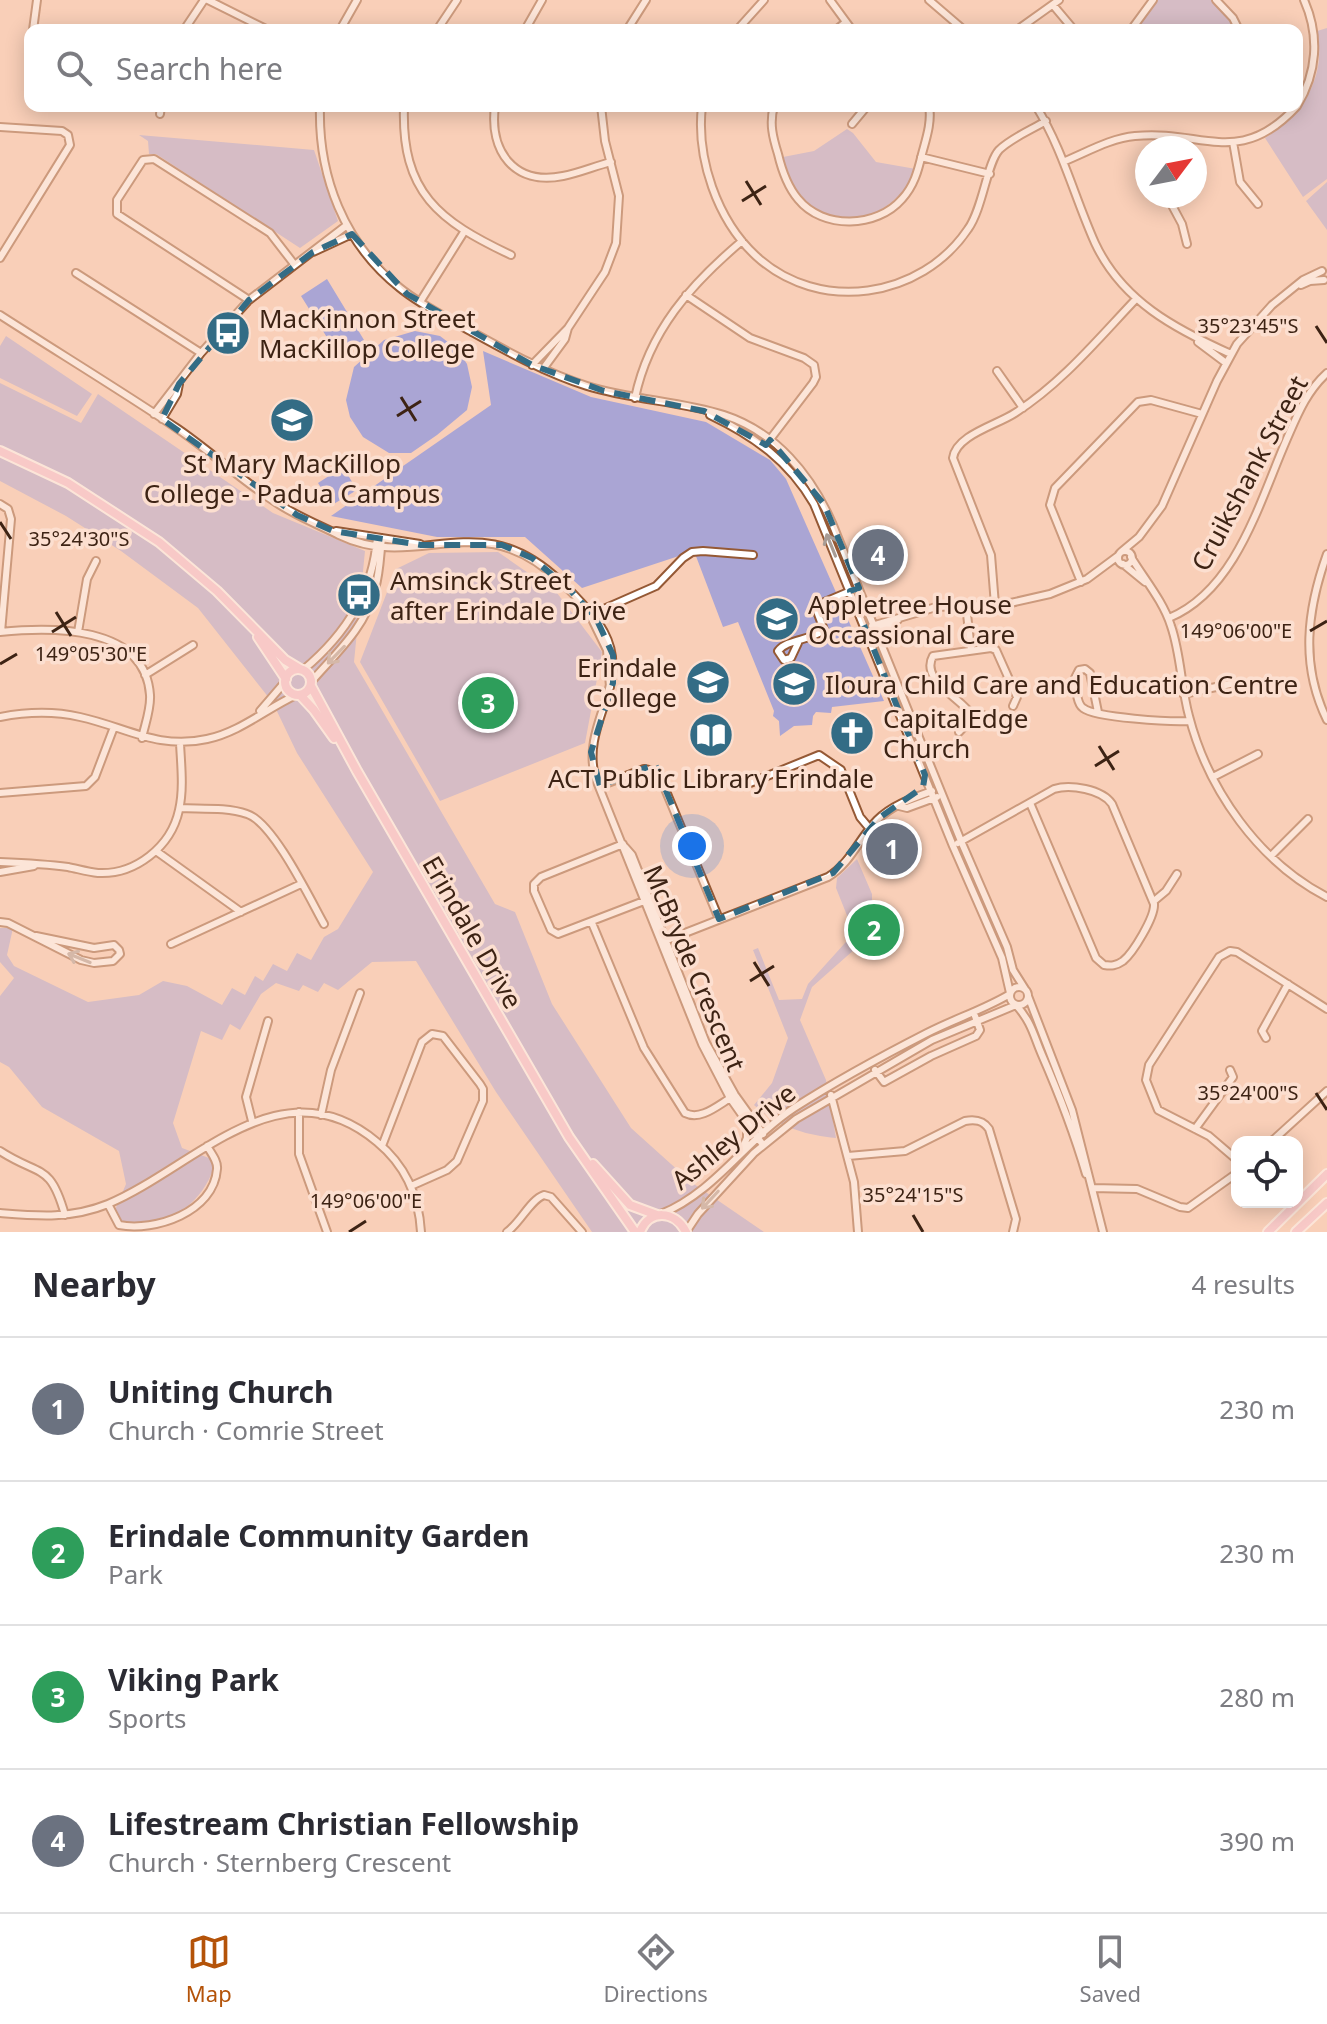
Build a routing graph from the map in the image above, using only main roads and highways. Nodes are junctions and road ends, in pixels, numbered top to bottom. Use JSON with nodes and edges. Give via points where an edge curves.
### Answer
{"nodes":[{"id":1,"x":0,"y":451,"type":"edge"},
{"id":2,"x":248,"y":623,"type":"junction"},
{"id":3,"x":302,"y":670,"type":"junction"},
{"id":4,"x":286,"y":681,"type":"junction"},
{"id":5,"x":311,"y":684,"type":"junction"},
{"id":6,"x":298,"y":695,"type":"junction"},
{"id":7,"x":357,"y":771,"type":"junction"},
{"id":8,"x":554,"y":1112,"type":"junction"},
{"id":9,"x":1327,"y":1174,"type":"edge"},
{"id":10,"x":1327,"y":1203,"type":"edge"},
{"id":11,"x":659,"y":1214,"type":"junction"},
{"id":12,"x":637,"y":1232,"type":"edge"},
{"id":13,"x":686,"y":1232,"type":"edge"},
{"id":14,"x":1268,"y":1232,"type":"edge"},
{"id":15,"x":1296,"y":1232,"type":"edge"}],
"edges":[{"from":1,"to":2,"type":"main road","name":"Erindale Drive","via":[[68,483],[133,523]]},
{"from":2,"to":3,"type":"main road","name":"Erindale Drive"},
{"from":2,"to":4,"type":"main road","name":"Erindale Drive"},
{"from":3,"to":4,"type":"main road","via":[[290,672]]},
{"from":3,"to":5,"type":"main road","name":"Erindale Drive"},
{"from":4,"to":6,"type":"main road","name":"Erindale Drive","via":[[290,692]]},
{"from":5,"to":6,"type":"main road"},
{"from":5,"to":7,"type":"main road","name":"Erindale Drive"},
{"from":6,"to":7,"type":"main road","name":"Erindale Drive"},
{"from":7,"to":8,"type":"main road","name":"Erindale Drive"},
{"from":8,"to":11,"type":"main road","name":"Erindale Drive","via":[[622,1199]]},
{"from":8,"to":12,"type":"main road","name":"Erindale Drive"},
{"from":9,"to":14,"type":"main road"},
{"from":10,"to":15,"type":"main road"},
{"from":11,"to":12,"type":"main road"},
{"from":11,"to":13,"type":"main road","name":"Erindale Drive","via":[[674,1217]]}]}
